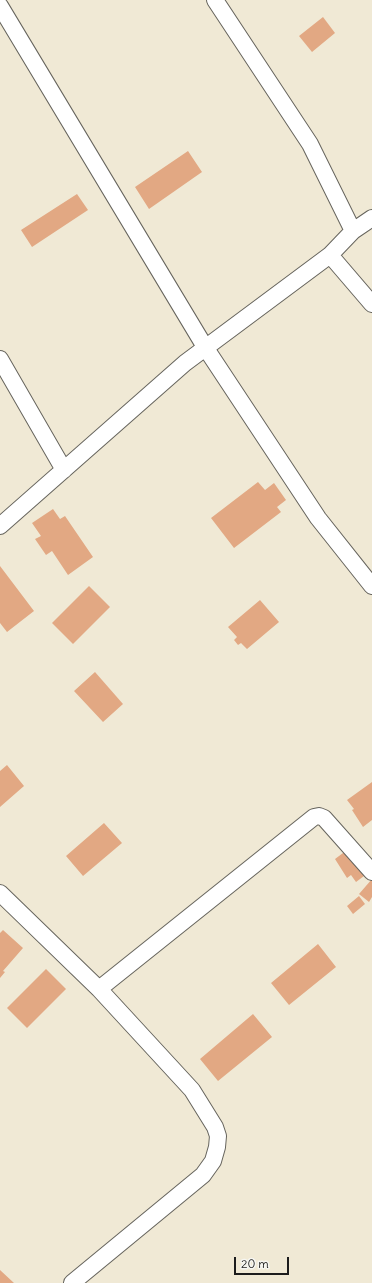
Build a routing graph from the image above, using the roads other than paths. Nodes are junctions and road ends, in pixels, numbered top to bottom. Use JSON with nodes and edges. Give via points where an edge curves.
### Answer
{"nodes":[{"id":1,"x":215,"y":0,"type":"edge"},
{"id":2,"x":0,"y":6,"type":"edge"},
{"id":3,"x":372,"y":218,"type":"edge"},
{"id":4,"x":353,"y":231,"type":"junction"},
{"id":5,"x":330,"y":255,"type":"junction"},
{"id":6,"x":372,"y":304,"type":"edge"},
{"id":7,"x":205,"y":347,"type":"junction"},
{"id":8,"x":0,"y":359,"type":"edge"},
{"id":9,"x":64,"y":470,"type":"junction"},
{"id":10,"x":0,"y":526,"type":"edge"},
{"id":11,"x":372,"y":586,"type":"edge"},
{"id":12,"x":372,"y":872,"type":"edge"},
{"id":13,"x":0,"y":893,"type":"edge"},
{"id":14,"x":99,"y":989,"type":"junction"},
{"id":15,"x":72,"y":1283,"type":"edge"}],
"edges":[{"from":1,"to":4,"type":"street","via":[[310,144]]},
{"from":2,"to":7,"type":"street"},
{"from":3,"to":4,"type":"street"},
{"from":4,"to":5,"type":"street"},
{"from":5,"to":6,"type":"street"},
{"from":5,"to":7,"type":"street"},
{"from":7,"to":9,"type":"street"},
{"from":7,"to":11,"type":"street","via":[[318,518]]},
{"from":8,"to":9,"type":"street"},
{"from":9,"to":10,"type":"street"},
{"from":12,"to":14,"type":"street","via":[[324,818],[314,817]]},
{"from":13,"to":14,"type":"street"},
{"from":14,"to":15,"type":"street","via":[[192,1090],[215,1127],[218,1147],[213,1161],[203,1175]]}]}
